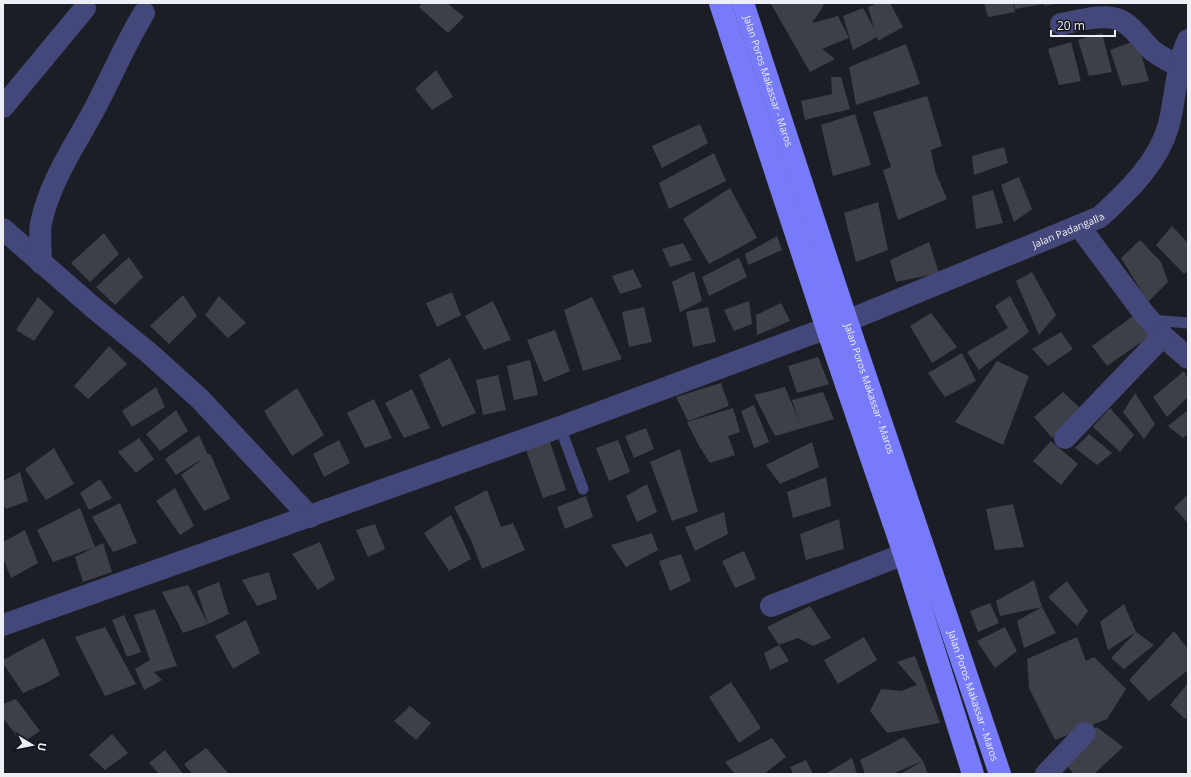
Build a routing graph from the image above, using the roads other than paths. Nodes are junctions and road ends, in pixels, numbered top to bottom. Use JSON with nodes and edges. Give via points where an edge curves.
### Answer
{"nodes":[{"id":1,"x":720,"y":3,"type":"edge"},
{"id":2,"x":743,"y":3,"type":"edge"},
{"id":3,"x":85,"y":8,"type":"dead end"},
{"id":4,"x":144,"y":13,"type":"dead end"},
{"id":5,"x":1061,"y":24,"type":"dead end"},
{"id":6,"x":1188,"y":40,"type":"edge"},
{"id":7,"x":1180,"y":67,"type":"junction"},
{"id":8,"x":3,"y":107,"type":"edge"},
{"id":9,"x":1079,"y":226,"type":"junction"},
{"id":10,"x":3,"y":229,"type":"edge"},
{"id":11,"x":41,"y":263,"type":"junction"},
{"id":12,"x":847,"y":320,"type":"junction"},
{"id":13,"x":1188,"y":323,"type":"edge"},
{"id":14,"x":1157,"y":328,"type":"junction"},
{"id":15,"x":828,"y":329,"type":"junction"},
{"id":16,"x":1188,"y":358,"type":"edge"},
{"id":17,"x":560,"y":428,"type":"junction"},
{"id":18,"x":1065,"y":438,"type":"dead end"},
{"id":19,"x":584,"y":489,"type":"dead end"},
{"id":20,"x":310,"y":517,"type":"junction"},
{"id":21,"x":904,"y":554,"type":"junction"},
{"id":22,"x":771,"y":606,"type":"dead end"},
{"id":23,"x":3,"y":625,"type":"edge"},
{"id":24,"x":1085,"y":733,"type":"dead end"},
{"id":25,"x":973,"y":774,"type":"edge"},
{"id":26,"x":1000,"y":774,"type":"edge"},
{"id":27,"x":1046,"y":774,"type":"edge"}],
"edges":[{"from":1,"to":15,"type":"highway","name":"Jalan Poros Makassar - Maros"},
{"from":2,"to":12,"type":"highway","name":"Jalan Poros Makassar - Maros"},
{"from":3,"to":8,"type":"street"},
{"from":4,"to":11,"type":"street","via":[[94,110],[54,180],[41,224]]},
{"from":5,"to":7,"type":"street","via":[[1097,17],[1115,18],[1128,24],[1154,51]]},
{"from":6,"to":7,"type":"street","name":"Jalan Padangalla"},
{"from":7,"to":9,"type":"street","name":"Jalan Padangalla","via":[[1166,133],[1146,169],[1125,195],[1100,217]]},
{"from":9,"to":12,"type":"street","name":"Jalan Padangalla"},
{"from":9,"to":14,"type":"street"},
{"from":10,"to":11,"type":"street"},
{"from":11,"to":20,"type":"street","via":[[200,399]]},
{"from":12,"to":26,"type":"highway","name":"Jalan Poros Makassar - Maros"},
{"from":13,"to":14,"type":"lane"},
{"from":14,"to":16,"type":"street"},
{"from":14,"to":18,"type":"street"},
{"from":15,"to":17,"type":"street"},
{"from":15,"to":21,"type":"highway","name":"Jalan Poros Makassar - Maros"},
{"from":17,"to":19,"type":"lane"},
{"from":17,"to":20,"type":"street"},
{"from":20,"to":23,"type":"street"},
{"from":21,"to":22,"type":"street"},
{"from":21,"to":25,"type":"highway","name":"Jalan Poros Makassar - Maros"},
{"from":24,"to":27,"type":"street"}]}
